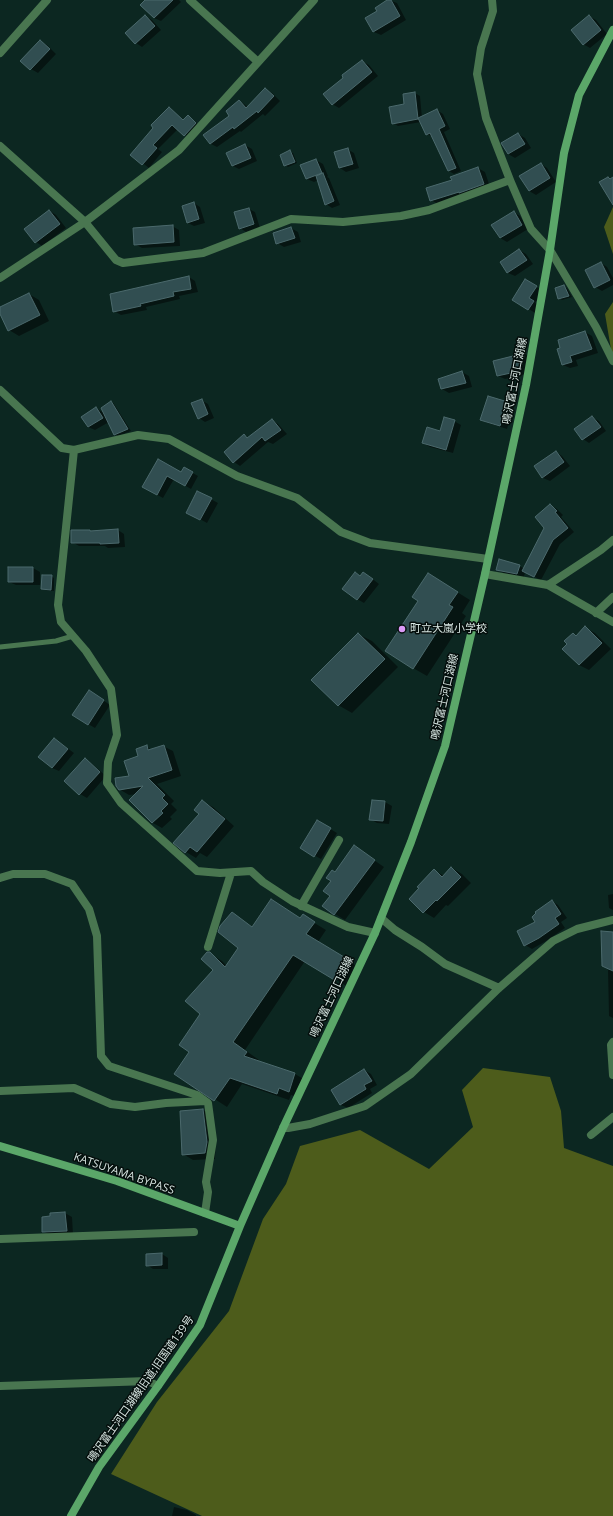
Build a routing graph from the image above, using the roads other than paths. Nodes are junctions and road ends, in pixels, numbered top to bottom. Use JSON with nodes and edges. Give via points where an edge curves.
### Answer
{"nodes":[{"id":1,"x":47,"y":0,"type":"edge"},
{"id":2,"x":190,"y":0,"type":"edge"},
{"id":3,"x":314,"y":0,"type":"edge"},
{"id":4,"x":492,"y":0,"type":"edge"},
{"id":5,"x":613,"y":30,"type":"edge"},
{"id":6,"x":0,"y":53,"type":"edge"},
{"id":7,"x":258,"y":62,"type":"junction"},
{"id":8,"x":0,"y":146,"type":"edge"},
{"id":9,"x":510,"y":180,"type":"junction"},
{"id":10,"x":86,"y":222,"type":"junction"},
{"id":11,"x":550,"y":250,"type":"junction"},
{"id":12,"x":0,"y":278,"type":"edge"},
{"id":13,"x":613,"y":361,"type":"edge"},
{"id":14,"x":0,"y":390,"type":"edge"},
{"id":15,"x":74,"y":450,"type":"junction"},
{"id":16,"x":613,"y":540,"type":"edge"},
{"id":17,"x":488,"y":559,"type":"junction"},
{"id":18,"x":485,"y":574,"type":"junction"},
{"id":19,"x":548,"y":585,"type":"junction"},
{"id":20,"x":613,"y":597,"type":"edge"},
{"id":21,"x":596,"y":613,"type":"junction"},
{"id":22,"x":613,"y":622,"type":"edge"},
{"id":23,"x":72,"y":636,"type":"junction"},
{"id":24,"x":0,"y":647,"type":"edge"},
{"id":25,"x":339,"y":840,"type":"dead end"},
{"id":26,"x":231,"y":872,"type":"junction"},
{"id":27,"x":0,"y":878,"type":"edge"},
{"id":28,"x":301,"y":906,"type":"junction"},
{"id":29,"x":382,"y":918,"type":"junction"},
{"id":30,"x":613,"y":920,"type":"edge"},
{"id":31,"x":375,"y":933,"type":"junction"},
{"id":32,"x":208,"y":947,"type":"dead end"},
{"id":33,"x":499,"y":988,"type":"junction"},
{"id":34,"x":613,"y":1042,"type":"edge"},
{"id":35,"x":613,"y":1075,"type":"edge"},
{"id":36,"x":0,"y":1091,"type":"edge"},
{"id":37,"x":205,"y":1101,"type":"junction"},
{"id":38,"x":613,"y":1117,"type":"edge"},
{"id":39,"x":283,"y":1128,"type":"junction"},
{"id":40,"x":592,"y":1135,"type":"dead end"},
{"id":41,"x":0,"y":1146,"type":"edge"},
{"id":42,"x":205,"y":1214,"type":"junction"},
{"id":43,"x":240,"y":1226,"type":"junction"},
{"id":44,"x":194,"y":1232,"type":"dead end"},
{"id":45,"x":0,"y":1239,"type":"edge"},
{"id":46,"x":0,"y":1386,"type":"edge"},
{"id":47,"x":158,"y":1386,"type":"junction"},
{"id":48,"x":71,"y":1516,"type":"edge"}],
"edges":[{"from":1,"to":6,"type":"street"},
{"from":2,"to":7,"type":"street"},
{"from":3,"to":7,"type":"street"},
{"from":4,"to":9,"type":"street","via":[[493,11],[481,48],[477,74],[486,118]]},
{"from":5,"to":11,"type":"main road","name":"鳴沢富士河口湖線","via":[[579,95],[564,153]]},
{"from":7,"to":10,"type":"street","via":[[179,150]]},
{"from":8,"to":10,"type":"street"},
{"from":9,"to":10,"type":"street","via":[[429,210],[401,216],[343,222],[291,219],[203,253],[123,263],[116,260]]},
{"from":9,"to":11,"type":"street","via":[[531,229]]},
{"from":10,"to":12,"type":"street"},
{"from":11,"to":13,"type":"street"},
{"from":11,"to":17,"type":"main road","name":"鳴沢富士河口湖線","via":[[526,385]]},
{"from":14,"to":15,"type":"street","via":[[62,448]]},
{"from":15,"to":17,"type":"street","via":[[138,435],[169,439],[237,476],[297,498],[341,532],[370,543]]},
{"from":15,"to":23,"type":"street","via":[[58,605],[61,622]]},
{"from":16,"to":19,"type":"street"},
{"from":17,"to":18,"type":"main road","name":"鳴沢富士河口湖線"},
{"from":18,"to":19,"type":"street"},
{"from":18,"to":29,"type":"main road","name":"鳴沢富士河口湖線","via":[[445,746]]},
{"from":19,"to":21,"type":"street"},
{"from":20,"to":21,"type":"street"},
{"from":21,"to":22,"type":"street"},
{"from":23,"to":24,"type":"lane","via":[[56,641]]},
{"from":23,"to":26,"type":"street","via":[[86,651],[111,689],[117,735],[108,762],[107,783],[117,798],[197,871]]},
{"from":25,"to":28,"type":"street"},
{"from":26,"to":28,"type":"street","via":[[251,871],[263,882]]},
{"from":26,"to":32,"type":"street"},
{"from":27,"to":37,"type":"street","via":[[13,874],[45,874],[72,884],[89,909],[97,936],[100,1056],[109,1066],[197,1095]]},
{"from":28,"to":31,"type":"street","via":[[348,927]]},
{"from":29,"to":31,"type":"main road","name":"鳴沢富士河口湖線"},
{"from":29,"to":33,"type":"street","via":[[445,964]]},
{"from":30,"to":33,"type":"street","via":[[577,929],[553,941]]},
{"from":31,"to":39,"type":"main road","name":"鳴沢富士河口湖線"},
{"from":33,"to":39,"type":"street","via":[[411,1074],[365,1106],[310,1124]]},
{"from":34,"to":35,"type":"street"},
{"from":36,"to":37,"type":"street","via":[[74,1088],[111,1104],[135,1107]]},
{"from":37,"to":42,"type":"street","via":[[208,1103],[214,1140],[206,1182],[208,1192]]},
{"from":38,"to":40,"type":"street"},
{"from":39,"to":43,"type":"main road","name":"鳴沢富士河口湖線"},
{"from":41,"to":42,"type":"main road","name":"KATSUYAMA BYPASS","via":[[117,1182]]},
{"from":42,"to":43,"type":"main road","name":"KATSUYAMA BYPASS"},
{"from":43,"to":47,"type":"main road","name":"鳴沢富士河口湖線旧道;旧国道139号","via":[[200,1325]]},
{"from":44,"to":45,"type":"street"},
{"from":46,"to":47,"type":"street","via":[[148,1381]]},
{"from":47,"to":48,"type":"main road","name":"鳴沢富士河口湖線旧道;旧国道139号","via":[[99,1467]]}]}
